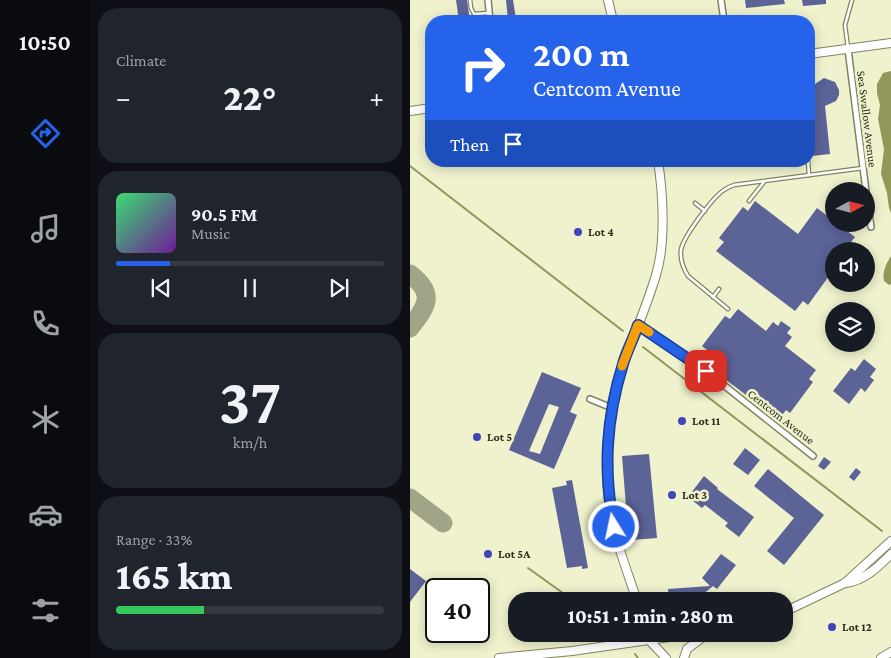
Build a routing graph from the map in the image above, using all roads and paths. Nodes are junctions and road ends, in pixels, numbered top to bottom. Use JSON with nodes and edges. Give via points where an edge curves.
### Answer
{"nodes":[{"id":1,"x":470,"y":0,"type":"edge"},
{"id":2,"x":488,"y":0,"type":"edge"},
{"id":3,"x":608,"y":0,"type":"edge"},
{"id":4,"x":720,"y":0,"type":"edge"},
{"id":5,"x":852,"y":0,"type":"edge"},
{"id":6,"x":489,"y":12,"type":"junction"},
{"id":7,"x":478,"y":14,"type":"joint"},
{"id":8,"x":489,"y":15,"type":"edge"},
{"id":9,"x":612,"y":15,"type":"edge"},
{"id":10,"x":723,"y":15,"type":"edge"},
{"id":11,"x":891,"y":43,"type":"edge"},
{"id":12,"x":848,"y":49,"type":"junction"},
{"id":13,"x":815,"y":53,"type":"edge"},
{"id":14,"x":425,"y":109,"type":"edge"},
{"id":15,"x":410,"y":111,"type":"edge"},
{"id":16,"x":659,"y":167,"type":"edge"},
{"id":17,"x":808,"y":167,"type":"edge"},
{"id":18,"x":863,"y":168,"type":"junction"},
{"id":19,"x":809,"y":175,"type":"junction"},
{"id":20,"x":764,"y":182,"type":"junction"},
{"id":21,"x":865,"y":182,"type":"edge"},
{"id":22,"x":749,"y":201,"type":"dead end"},
{"id":23,"x":695,"y":203,"type":"dead end"},
{"id":24,"x":705,"y":211,"type":"junction"},
{"id":25,"x":719,"y":289,"type":"dead end"},
{"id":26,"x":713,"y":296,"type":"junction"},
{"id":27,"x":728,"y":309,"type":"dead end"},
{"id":28,"x":638,"y":325,"type":"junction"},
{"id":29,"x":590,"y":399,"type":"dead end"},
{"id":30,"x":612,"y":408,"type":"junction"},
{"id":31,"x":813,"y":456,"type":"dead end"},
{"id":32,"x":891,"y":541,"type":"edge"},
{"id":33,"x":891,"y":554,"type":"edge"},
{"id":34,"x":845,"y":583,"type":"junction"},
{"id":35,"x":634,"y":592,"type":"edge"},
{"id":36,"x":793,"y":608,"type":"edge"},
{"id":37,"x":621,"y":642,"type":"edge"},
{"id":38,"x":652,"y":642,"type":"edge"},
{"id":39,"x":696,"y":642,"type":"edge"},
{"id":40,"x":891,"y":652,"type":"edge"},
{"id":41,"x":499,"y":658,"type":"edge"},
{"id":42,"x":666,"y":658,"type":"edge"},
{"id":43,"x":684,"y":658,"type":"edge"},
{"id":44,"x":881,"y":658,"type":"edge"}],
"edges":[{"from":1,"to":7,"type":"lane","via":[[474,14]]},
{"from":2,"to":6,"type":"street"},
{"from":3,"to":9,"type":"street"},
{"from":4,"to":10,"type":"street"},
{"from":5,"to":12,"type":"lane","via":[[845,25]]},
{"from":6,"to":7,"type":"lane"},
{"from":6,"to":8,"type":"street"},
{"from":11,"to":12,"type":"street"},
{"from":12,"to":13,"type":"street"},
{"from":12,"to":18,"type":"street","name":"Sea Swallow Avenue"},
{"from":14,"to":15,"type":"street"},
{"from":16,"to":28,"type":"street","via":[[662,230],[657,273]]},
{"from":17,"to":19,"type":"lane"},
{"from":18,"to":19,"type":"lane"},
{"from":18,"to":21,"type":"street","name":"Sea Swallow Avenue"},
{"from":19,"to":20,"type":"lane"},
{"from":20,"to":22,"type":"lane"},
{"from":20,"to":24,"type":"lane","via":[[728,187]]},
{"from":23,"to":24,"type":"lane"},
{"from":24,"to":26,"type":"lane","via":[[685,238],[681,258],[688,276]]},
{"from":25,"to":26,"type":"lane"},
{"from":26,"to":27,"type":"lane"},
{"from":28,"to":30,"type":"street"},
{"from":28,"to":31,"type":"street","name":"Centcom Avenue","via":[[706,371]]},
{"from":29,"to":30,"type":"street"},
{"from":30,"to":35,"type":"street","via":[[607,448],[609,501]]},
{"from":32,"to":34,"type":"street"},
{"from":33,"to":34,"type":"street","via":[[856,582]]},
{"from":34,"to":36,"type":"street"},
{"from":37,"to":41,"type":"street","via":[[572,651]]},
{"from":38,"to":42,"type":"street"},
{"from":39,"to":43,"type":"street","via":[[687,649]]},
{"from":40,"to":44,"type":"street"}]}
